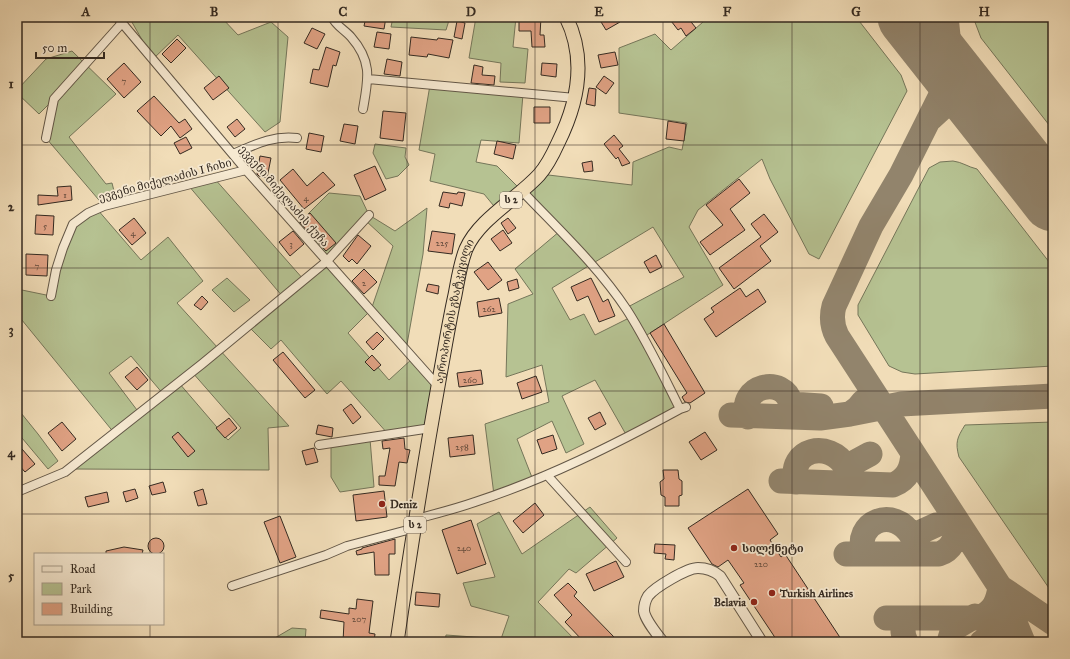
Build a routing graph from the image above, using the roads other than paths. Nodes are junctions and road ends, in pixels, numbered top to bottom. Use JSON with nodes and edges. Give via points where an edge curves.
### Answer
{"nodes":[{"id":1,"x":332,"y":17,"type":"edge"},
{"id":2,"x":566,"y":17,"type":"edge"},
{"id":3,"x":120,"y":20,"type":"edge"},
{"id":4,"x":368,"y":80,"type":"junction"},
{"id":5,"x":575,"y":98,"type":"junction"},
{"id":6,"x":363,"y":109,"type":"dead end"},
{"id":7,"x":46,"y":138,"type":"dead end"},
{"id":8,"x":297,"y":138,"type":"dead end"},
{"id":9,"x":233,"y":154,"type":"junction"},
{"id":10,"x":246,"y":170,"type":"junction"},
{"id":11,"x":522,"y":191,"type":"junction"},
{"id":12,"x":369,"y":215,"type":"dead end"},
{"id":13,"x":327,"y":261,"type":"junction"},
{"id":14,"x":51,"y":296,"type":"dead end"},
{"id":15,"x":438,"y":386,"type":"junction"},
{"id":16,"x":431,"y":428,"type":"junction"},
{"id":17,"x":319,"y":445,"type":"dead end"},
{"id":18,"x":547,"y":475,"type":"junction"},
{"id":19,"x":17,"y":492,"type":"edge"},
{"id":20,"x":415,"y":524,"type":"junction"},
{"id":21,"x":626,"y":562,"type":"dead end"},
{"id":22,"x":232,"y":586,"type":"dead end"},
{"id":23,"x":397,"y":642,"type":"edge"},
{"id":24,"x":663,"y":642,"type":"edge"},
{"id":25,"x":762,"y":642,"type":"edge"}],
"edges":[{"from":1,"to":4,"type":"street","via":[[353,39],[361,53],[367,67]]},
{"from":2,"to":5,"type":"highway","name":"აეროპორტის გზატკეცილი","number":"ს 2","via":[[573,31],[578,54]]},
{"from":3,"to":7,"type":"street","via":[[54,99]]},
{"from":3,"to":9,"type":"street","name":"ევგენი მიქელაძის ქუჩა"},
{"from":4,"to":5,"type":"street"},
{"from":4,"to":6,"type":"street"},
{"from":5,"to":11,"type":"highway","name":"აეროპორტის გზატკეცილი","number":"ს 2","via":[[571,116],[552,155],[540,174]]},
{"from":8,"to":9,"type":"street","via":[[274,138]]},
{"from":9,"to":10,"type":"street","name":"ევგენი მიქელაძის ქუჩა"},
{"from":10,"to":13,"type":"street","name":"ევგენი მიქელაძის ქუჩა"},
{"from":10,"to":14,"type":"street","name":"ევგენი მიქელაძის I ჩიხი","via":[[104,206],[88,213],[74,224],[61,255]]},
{"from":11,"to":15,"type":"highway","name":"აეროპორტის გზატკეცილი","number":"ს 2","via":[[480,228],[467,248],[460,268]]},
{"from":11,"to":18,"type":"street","via":[[591,264],[626,308],[683,408],[628,438]]},
{"from":12,"to":13,"type":"street"},
{"from":13,"to":15,"type":"street","name":"ევგენი მიქელაძის ქუჩა"},
{"from":13,"to":19,"type":"street","via":[[65,472]]},
{"from":15,"to":16,"type":"highway","name":"აეროპორტის გზატკეცილი","number":"ს 2"},
{"from":16,"to":17,"type":"street"},
{"from":16,"to":20,"type":"highway","name":"აეროპორტის გზატკეცილი","number":"ს 2"},
{"from":18,"to":20,"type":"street"},
{"from":18,"to":21,"type":"street"},
{"from":20,"to":22,"type":"street"},
{"from":20,"to":23,"type":"highway","name":"აეროპორტის გზატკეცილი","number":"ს 2"},
{"from":24,"to":25,"type":"street","via":[[644,613],[647,597],[665,583],[692,568],[699,568],[710,570],[720,576]]}]}
